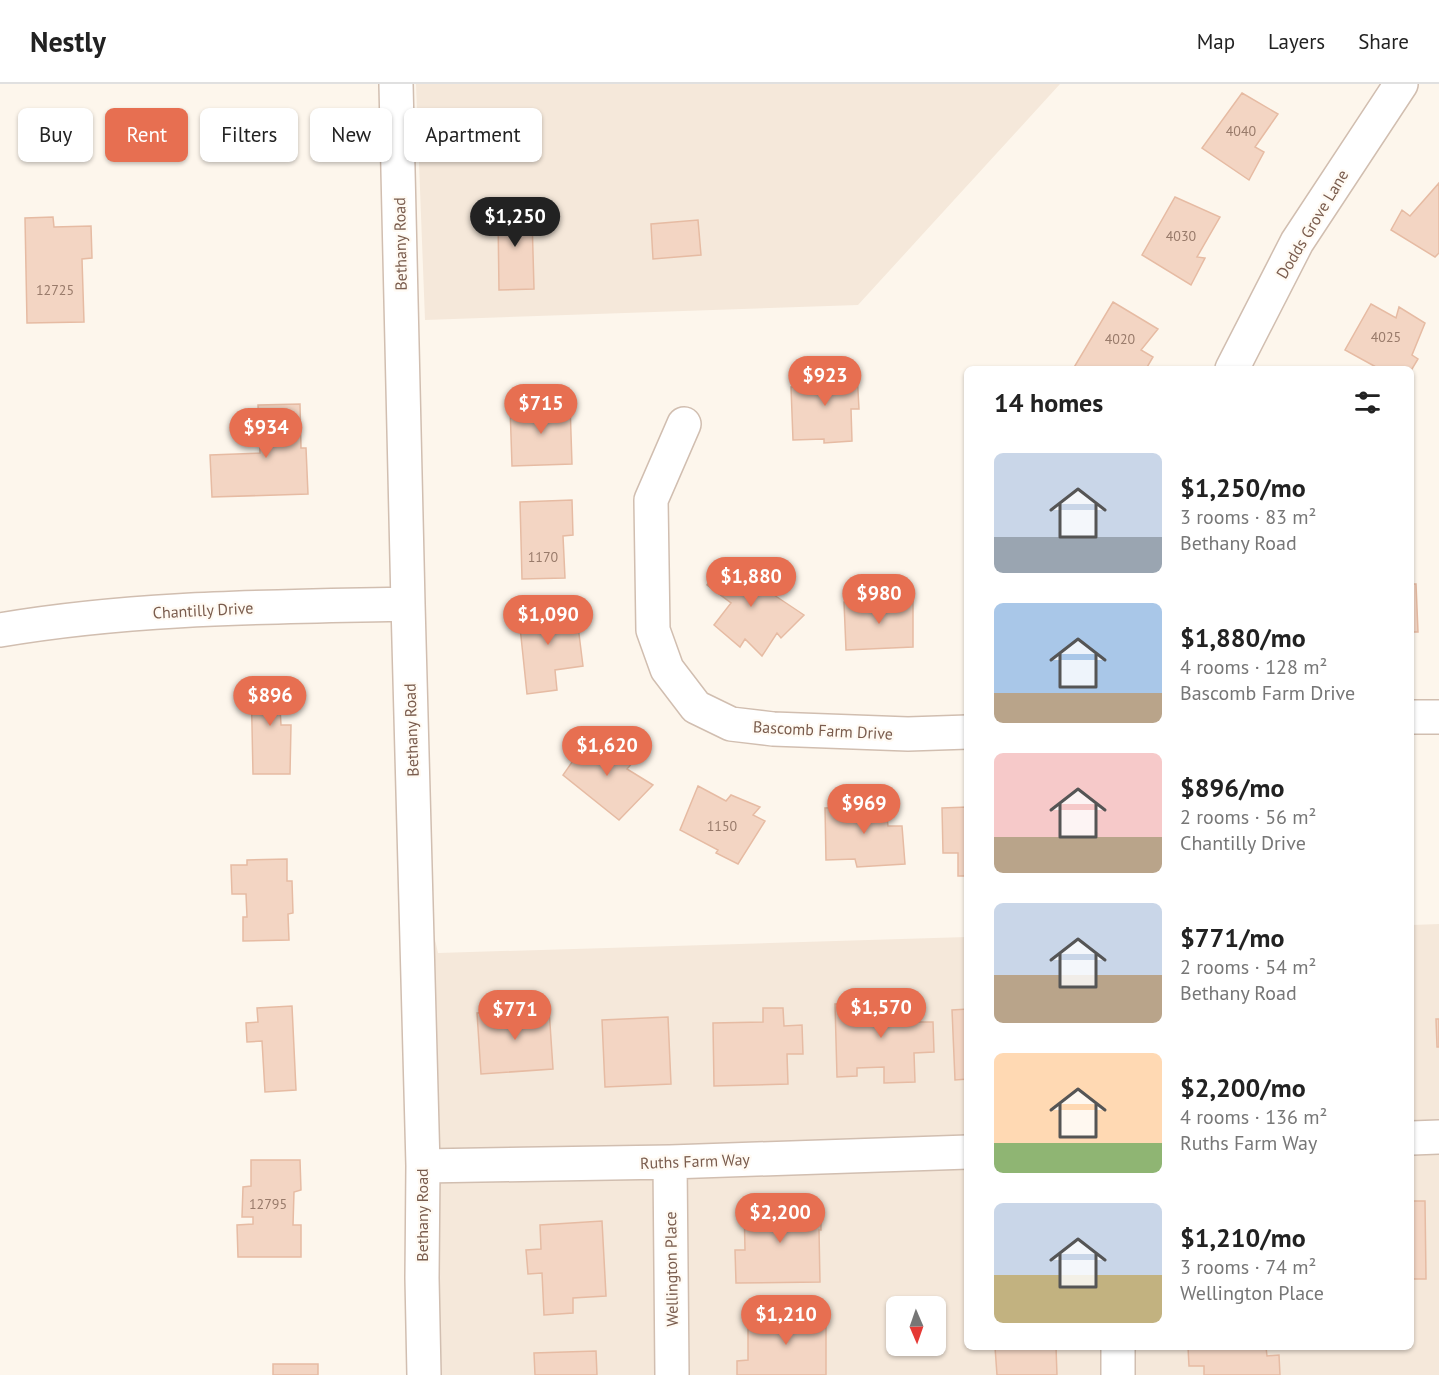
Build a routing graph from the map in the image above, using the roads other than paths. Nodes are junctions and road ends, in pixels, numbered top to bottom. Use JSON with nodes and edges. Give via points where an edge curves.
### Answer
{"nodes":[{"id":1,"x":396,"y":84,"type":"edge"},
{"id":2,"x":1401,"y":84,"type":"edge"},
{"id":3,"x":1234,"y":366,"type":"edge"},
{"id":4,"x":684,"y":424,"type":"dead end"},
{"id":5,"x":408,"y":604,"type":"junction"},
{"id":6,"x":0,"y":630,"type":"edge"},
{"id":7,"x":1414,"y":717,"type":"edge"},
{"id":8,"x":1439,"y":717,"type":"edge"},
{"id":9,"x":964,"y":732,"type":"edge"},
{"id":10,"x":1439,"y":1137,"type":"edge"},
{"id":11,"x":1414,"y":1138,"type":"edge"},
{"id":12,"x":964,"y":1152,"type":"edge"},
{"id":13,"x":670,"y":1162,"type":"junction"},
{"id":14,"x":423,"y":1166,"type":"junction"},
{"id":15,"x":1118,"y":1350,"type":"edge"},
{"id":16,"x":424,"y":1375,"type":"edge"},
{"id":17,"x":672,"y":1375,"type":"edge"},
{"id":18,"x":1118,"y":1375,"type":"edge"}],
"edges":[{"from":1,"to":5,"type":"street","name":"Bethany Road"},
{"from":2,"to":3,"type":"street","name":"Dodds Grove Lane","via":[[1297,242]]},
{"from":4,"to":9,"type":"street","name":"Bascomb Farm Drive","via":[[651,500],[653,630],[668,669],[696,707],[731,724],[773,729]]},
{"from":5,"to":6,"type":"street","name":"Chantilly Drive","via":[[219,608],[116,615]]},
{"from":5,"to":14,"type":"street","name":"Bethany Road"},
{"from":7,"to":8,"type":"street"},
{"from":10,"to":11,"type":"street"},
{"from":12,"to":13,"type":"street","name":"Ruths Farm Way"},
{"from":13,"to":14,"type":"street","name":"Ruths Farm Way"},
{"from":13,"to":17,"type":"street","name":"Wellington Place"},
{"from":14,"to":16,"type":"street","name":"Bethany Road"},
{"from":15,"to":18,"type":"street"}]}
